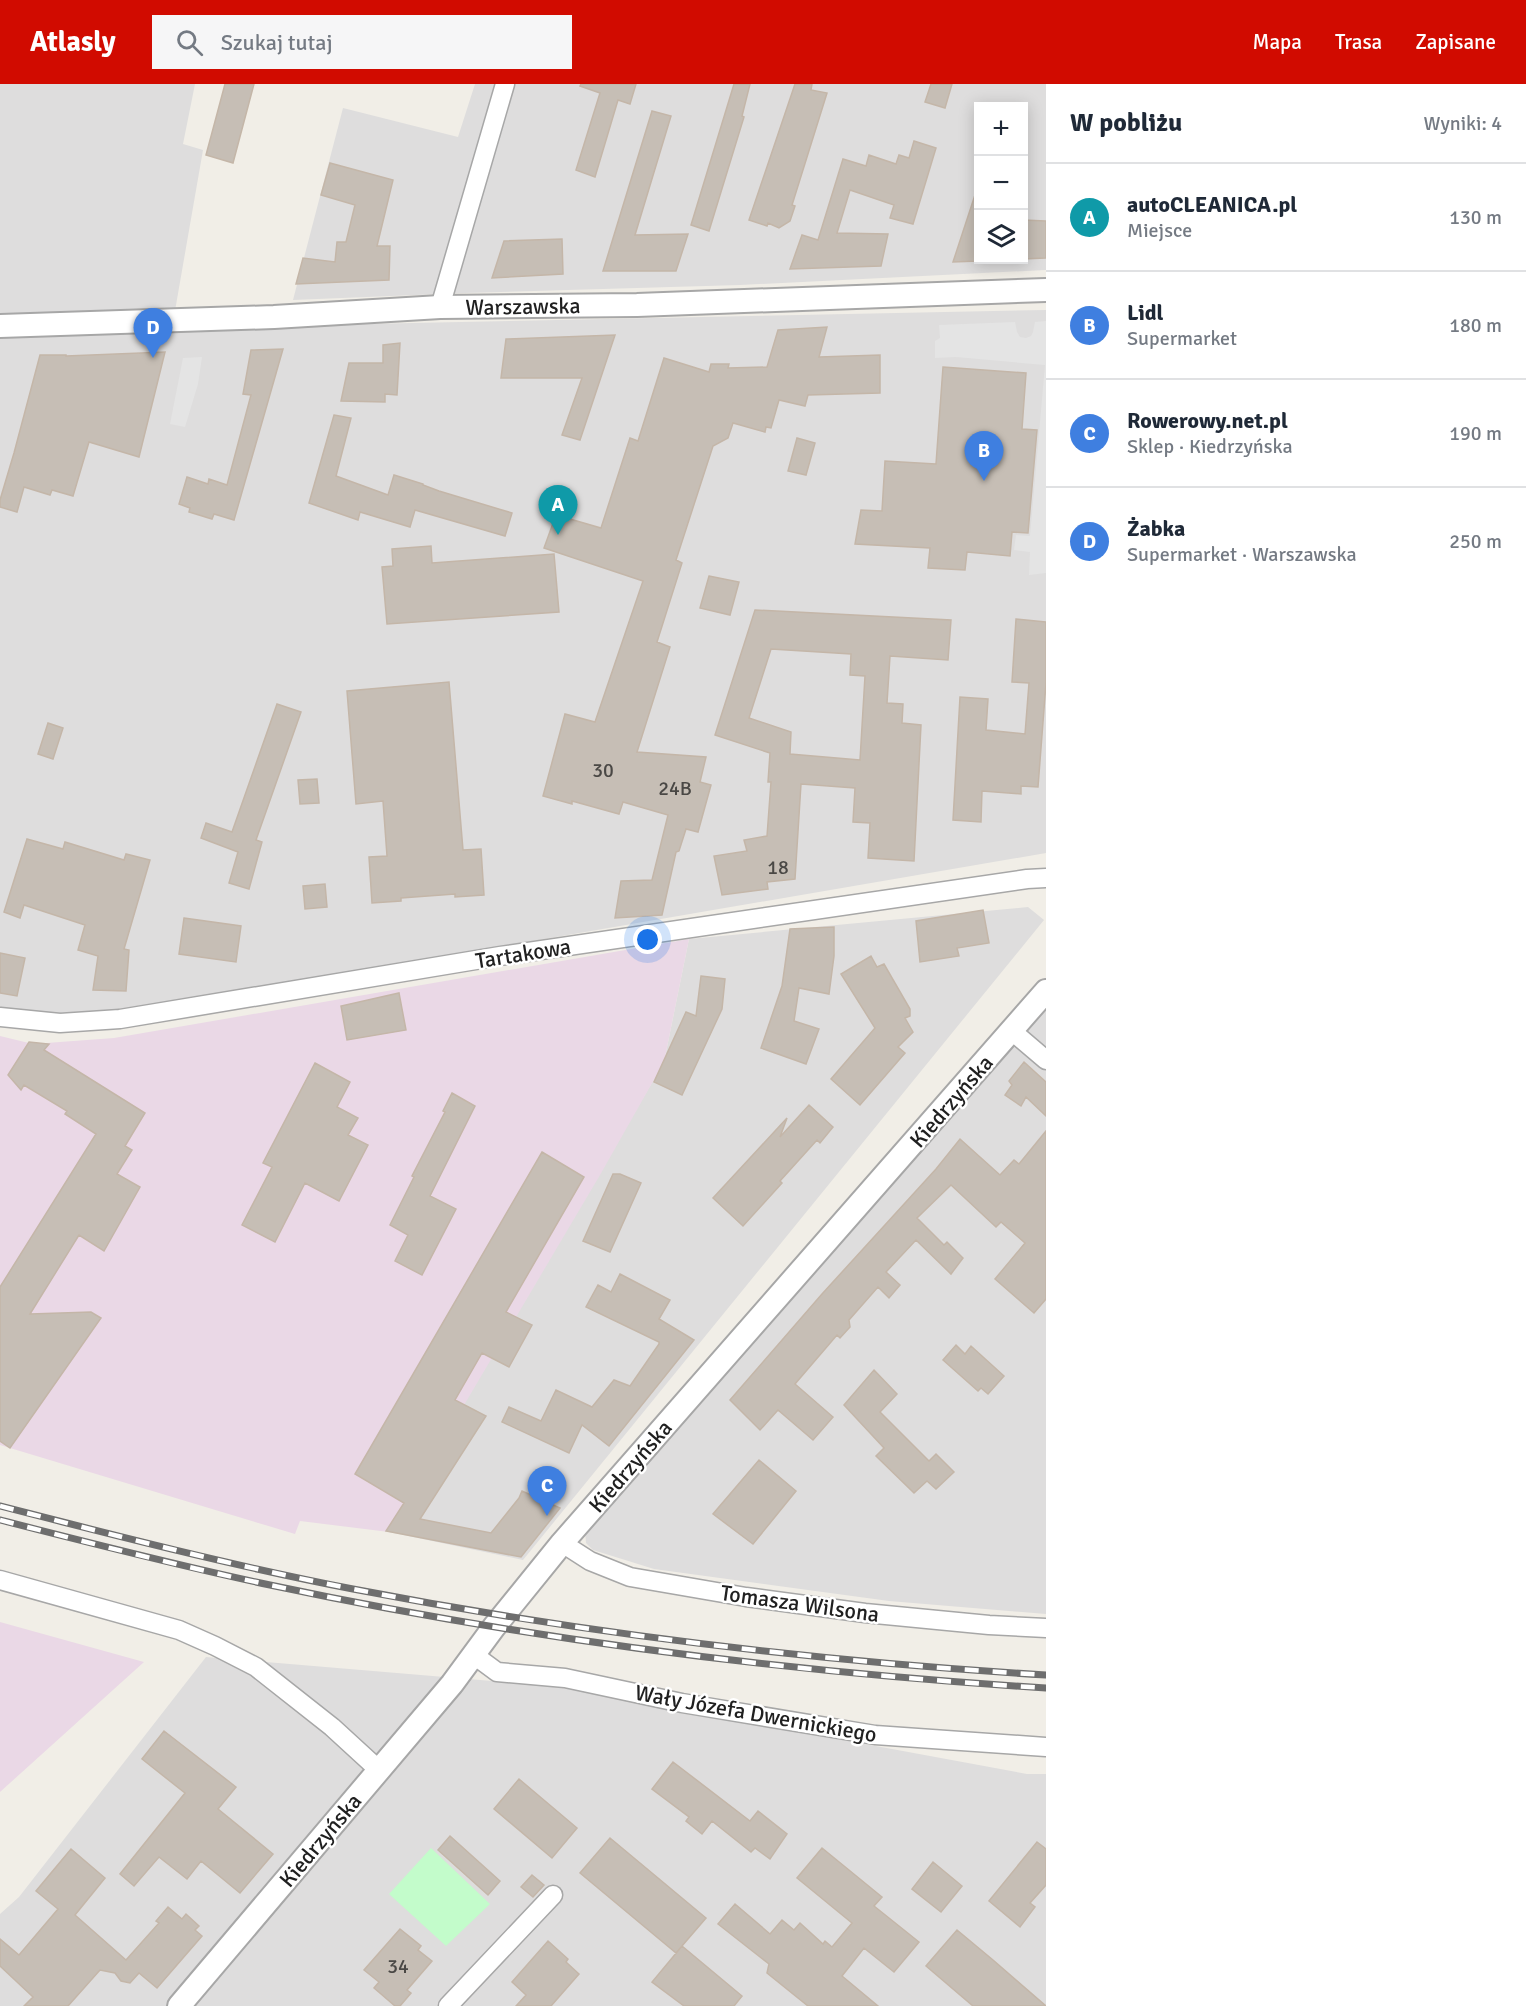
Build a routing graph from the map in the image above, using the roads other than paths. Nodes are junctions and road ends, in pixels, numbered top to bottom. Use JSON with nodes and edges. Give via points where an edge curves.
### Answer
{"nodes":[{"id":1,"x":505,"y":84,"type":"edge"},
{"id":2,"x":1046,"y":290,"type":"edge"},
{"id":3,"x":440,"y":307,"type":"junction"},
{"id":4,"x":0,"y":326,"type":"edge"},
{"id":5,"x":1046,"y":878,"type":"edge"},
{"id":6,"x":1046,"y":991,"type":"edge"},
{"id":7,"x":0,"y":1017,"type":"edge"},
{"id":8,"x":1012,"y":1031,"type":"junction"},
{"id":9,"x":1046,"y":1060,"type":"edge"},
{"id":10,"x":562,"y":1543,"type":"junction"},
{"id":11,"x":0,"y":1580,"type":"edge"},
{"id":12,"x":1046,"y":1628,"type":"edge"},
{"id":13,"x":474,"y":1655,"type":"junction"},
{"id":14,"x":1046,"y":1747,"type":"edge"},
{"id":15,"x":380,"y":1771,"type":"junction"},
{"id":16,"x":553,"y":1895,"type":"dead end"},
{"id":17,"x":179,"y":2006,"type":"edge"},
{"id":18,"x":448,"y":2006,"type":"edge"}],
"edges":[{"from":1,"to":3,"type":"street"},
{"from":2,"to":3,"type":"street","name":"Warszawska","via":[[637,305]]},
{"from":3,"to":4,"type":"street","name":"Warszawska"},
{"from":5,"to":7,"type":"street","name":"Tartakowa","via":[[500,956],[120,1019],[60,1023]]},
{"from":6,"to":8,"type":"street","name":"Kiedrzyńska"},
{"from":8,"to":9,"type":"street"},
{"from":8,"to":10,"type":"street","name":"Kiedrzyńska"},
{"from":10,"to":12,"type":"street","name":"Tomasza Wilsona","via":[[590,1561],[630,1577],[865,1612]]},
{"from":10,"to":13,"type":"street","name":"Kiedrzyńska"},
{"from":11,"to":15,"type":"street","via":[[179,1630],[215,1646],[256,1667]]},
{"from":13,"to":14,"type":"street","name":"Wały Józefa Dwernickiego","via":[[497,1672],[565,1678],[682,1703],[875,1735]]},
{"from":13,"to":15,"type":"street","name":"Kiedrzyńska"},
{"from":15,"to":17,"type":"street","name":"Kiedrzyńska"},
{"from":16,"to":18,"type":"street"}]}
